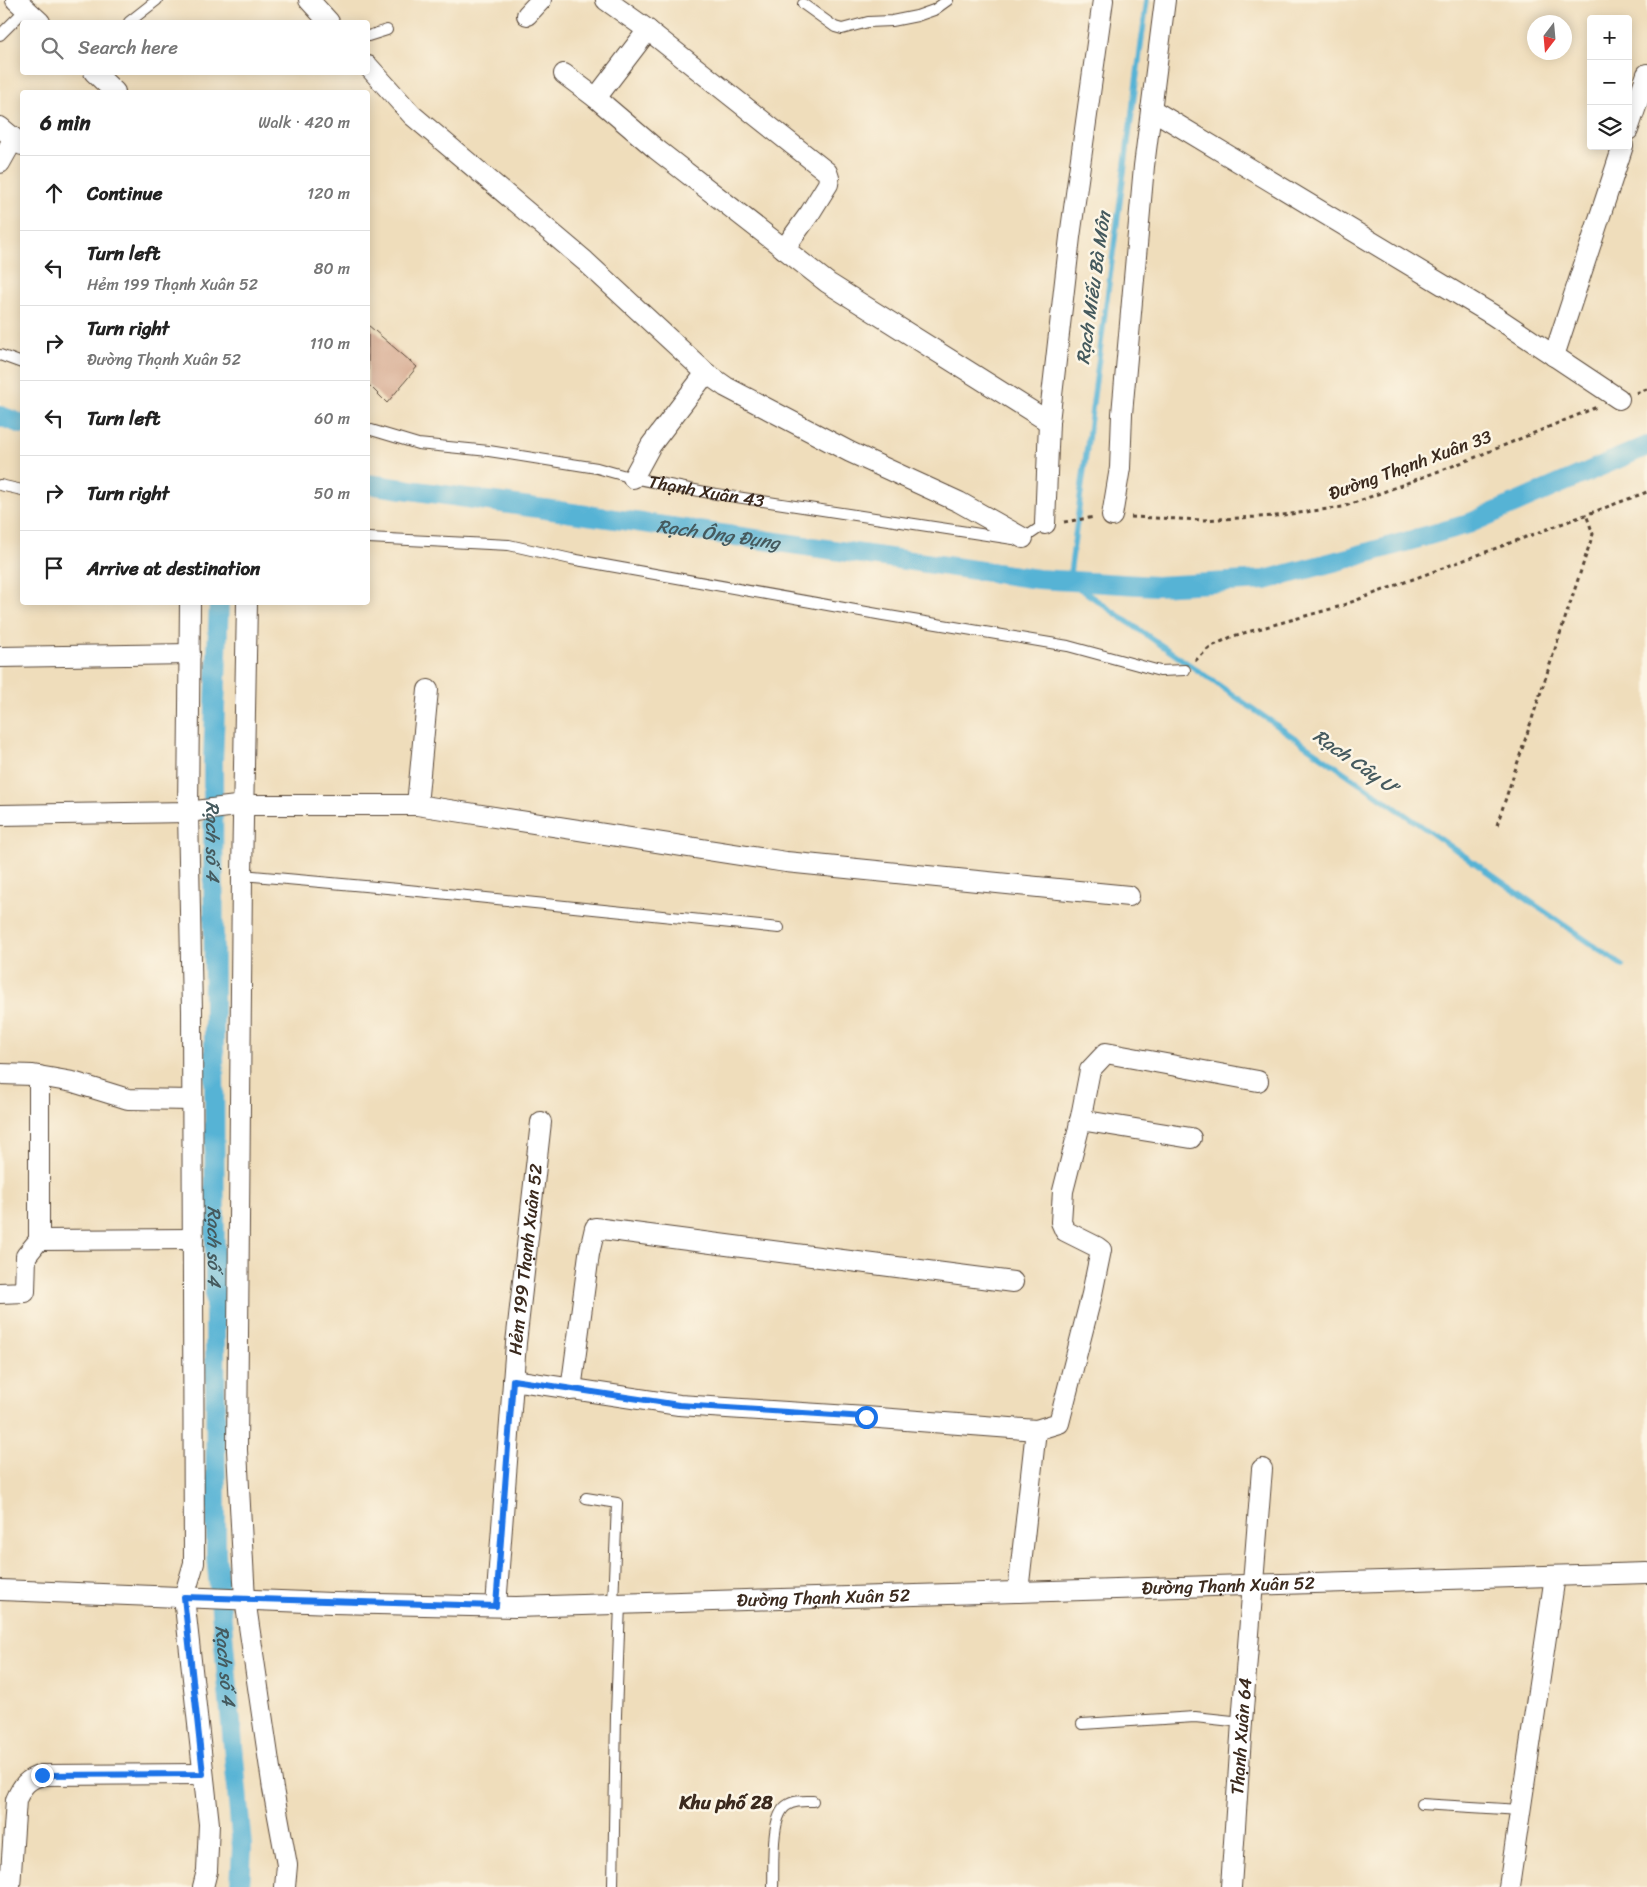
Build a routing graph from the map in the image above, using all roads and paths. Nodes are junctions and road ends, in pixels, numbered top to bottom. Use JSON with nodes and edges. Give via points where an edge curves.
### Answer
{"nodes":[{"id":1,"x":156,"y":0,"type":"edge"},
{"id":2,"x":309,"y":0,"type":"edge"},
{"id":3,"x":541,"y":0,"type":"edge"},
{"id":4,"x":606,"y":0,"type":"edge"},
{"id":5,"x":948,"y":0,"type":"edge"},
{"id":6,"x":1103,"y":0,"type":"edge"},
{"id":7,"x":1165,"y":0,"type":"edge"},
{"id":8,"x":804,"y":4,"type":"dead end"},
{"id":9,"x":28,"y":10,"type":"edge"},
{"id":10,"x":527,"y":15,"type":"dead end"},
{"id":11,"x":131,"y":20,"type":"edge"},
{"id":12,"x":327,"y":20,"type":"edge"},
{"id":13,"x":387,"y":30,"type":"dead end"},
{"id":14,"x":648,"y":30,"type":"junction"},
{"id":15,"x":0,"y":35,"type":"edge"},
{"id":16,"x":370,"y":35,"type":"edge"},
{"id":17,"x":370,"y":68,"type":"edge"},
{"id":18,"x":564,"y":74,"type":"dead end"},
{"id":19,"x":1647,"y":74,"type":"edge"},
{"id":20,"x":97,"y":75,"type":"edge"},
{"id":21,"x":113,"y":90,"type":"edge"},
{"id":22,"x":596,"y":98,"type":"junction"},
{"id":23,"x":1151,"y":109,"type":"junction"},
{"id":24,"x":1632,"y":118,"type":"edge"},
{"id":25,"x":12,"y":137,"type":"edge"},
{"id":26,"x":1622,"y":150,"type":"edge"},
{"id":27,"x":0,"y":163,"type":"edge"},
{"id":28,"x":784,"y":249,"type":"junction"},
{"id":29,"x":0,"y":355,"type":"edge"},
{"id":30,"x":1554,"y":356,"type":"junction"},
{"id":31,"x":20,"y":362,"type":"edge"},
{"id":32,"x":706,"y":372,"type":"junction"},
{"id":33,"x":1647,"y":389,"type":"edge"},
{"id":34,"x":1619,"y":399,"type":"junction"},
{"id":35,"x":1049,"y":422,"type":"junction"},
{"id":36,"x":370,"y":430,"type":"edge"},
{"id":37,"x":633,"y":478,"type":"junction"},
{"id":38,"x":0,"y":485,"type":"edge"},
{"id":39,"x":20,"y":490,"type":"edge"},
{"id":40,"x":1647,"y":492,"type":"edge"},
{"id":41,"x":1586,"y":514,"type":"junction"},
{"id":42,"x":1108,"y":516,"type":"junction"},
{"id":43,"x":1055,"y":523,"type":"junction"},
{"id":44,"x":370,"y":538,"type":"edge"},
{"id":45,"x":1023,"y":538,"type":"junction"},
{"id":46,"x":190,"y":605,"type":"edge"},
{"id":47,"x":247,"y":605,"type":"edge"},
{"id":48,"x":190,"y":654,"type":"junction"},
{"id":49,"x":0,"y":657,"type":"edge"},
{"id":50,"x":1185,"y":670,"type":"joint"},
{"id":51,"x":428,"y":690,"type":"dead end"},
{"id":52,"x":417,"y":804,"type":"junction"},
{"id":53,"x":243,"y":805,"type":"junction"},
{"id":54,"x":189,"y":812,"type":"junction"},
{"id":55,"x":0,"y":815,"type":"edge"},
{"id":56,"x":1497,"y":826,"type":"dead end"},
{"id":57,"x":242,"y":875,"type":"junction"},
{"id":58,"x":1129,"y":896,"type":"dead end"},
{"id":59,"x":779,"y":928,"type":"dead end"},
{"id":60,"x":0,"y":1074,"type":"edge"},
{"id":61,"x":39,"y":1076,"type":"junction"},
{"id":62,"x":1258,"y":1081,"type":"dead end"},
{"id":63,"x":192,"y":1100,"type":"junction"},
{"id":64,"x":1080,"y":1120,"type":"junction"},
{"id":65,"x":541,"y":1122,"type":"dead end"},
{"id":66,"x":1191,"y":1138,"type":"dead end"},
{"id":67,"x":193,"y":1239,"type":"junction"},
{"id":68,"x":39,"y":1240,"type":"junction"},
{"id":69,"x":1013,"y":1282,"type":"dead end"},
{"id":70,"x":0,"y":1293,"type":"edge"},
{"id":71,"x":513,"y":1380,"type":"junction"},
{"id":72,"x":571,"y":1390,"type":"junction"},
{"id":73,"x":1036,"y":1430,"type":"junction"},
{"id":74,"x":1262,"y":1469,"type":"dead end"},
{"id":75,"x":586,"y":1498,"type":"dead end"},
{"id":76,"x":1647,"y":1573,"type":"edge"},
{"id":77,"x":1555,"y":1576,"type":"junction"},
{"id":78,"x":1254,"y":1585,"type":"junction"},
{"id":79,"x":0,"y":1590,"type":"edge"},
{"id":80,"x":1018,"y":1592,"type":"junction"},
{"id":81,"x":185,"y":1597,"type":"junction"},
{"id":82,"x":245,"y":1600,"type":"junction"},
{"id":83,"x":616,"y":1604,"type":"junction"},
{"id":84,"x":496,"y":1606,"type":"junction"},
{"id":85,"x":1242,"y":1722,"type":"junction"},
{"id":86,"x":1082,"y":1724,"type":"dead end"},
{"id":87,"x":203,"y":1774,"type":"junction"},
{"id":88,"x":813,"y":1801,"type":"dead end"},
{"id":89,"x":1421,"y":1804,"type":"dead end"},
{"id":90,"x":1521,"y":1810,"type":"junction"},
{"id":91,"x":286,"y":1886,"type":"edge"},
{"id":92,"x":10,"y":1887,"type":"edge"},
{"id":93,"x":203,"y":1887,"type":"edge"},
{"id":94,"x":613,"y":1887,"type":"edge"},
{"id":95,"x":773,"y":1887,"type":"edge"},
{"id":96,"x":1231,"y":1887,"type":"edge"},
{"id":97,"x":1509,"y":1887,"type":"edge"}],
"edges":[{"from":1,"to":11,"type":"lane"},
{"from":2,"to":12,"type":"street"},
{"from":3,"to":10,"type":"street"},
{"from":4,"to":14,"type":"street"},
{"from":5,"to":8,"type":"lane","via":[[917,16],[842,29],[835,28]]},
{"from":6,"to":35,"type":"street","via":[[1070,237]]},
{"from":7,"to":23,"type":"street"},
{"from":9,"to":15,"type":"lane"},
{"from":13,"to":16,"type":"lane"},
{"from":14,"to":22,"type":"street"},
{"from":14,"to":28,"type":"street","via":[[827,172],[828,184]]},
{"from":17,"to":32,"type":"street","via":[[412,115],[584,261]]},
{"from":18,"to":22,"type":"street"},
{"from":19,"to":24,"type":"street"},
{"from":20,"to":21,"type":"street"},
{"from":22,"to":28,"type":"street"},
{"from":23,"to":30,"type":"street","via":[[1493,315]]},
{"from":23,"to":42,"type":"street","via":[[1122,414],[1120,468]]},
{"from":25,"to":27,"type":"street"},
{"from":26,"to":30,"type":"street"},
{"from":28,"to":35,"type":"street","via":[[828,283]]},
{"from":29,"to":31,"type":"lane"},
{"from":30,"to":34,"type":"street"},
{"from":32,"to":37,"type":"street","via":[[651,445]]},
{"from":32,"to":45,"type":"street","via":[[726,387],[850,452],[959,502]]},
{"from":33,"to":34,"type":"path","name":"Đường Thạnh Xuân 33"},
{"from":34,"to":42,"type":"path","name":"Đường Thạnh Xuân 33","via":[[1343,508],[1202,520]]},
{"from":35,"to":43,"type":"street"},
{"from":36,"to":37,"type":"lane","name":"Thạnh Xuân 43","via":[[418,444],[597,468]]},
{"from":37,"to":45,"type":"lane","name":"Thạnh Xuân 43","via":[[889,522]]},
{"from":38,"to":39,"type":"lane"},
{"from":40,"to":41,"type":"path"},
{"from":41,"to":50,"type":"path","via":[[1338,607],[1233,636],[1210,647]]},
{"from":41,"to":56,"type":"path","via":[[1593,534]]},
{"from":42,"to":43,"type":"path","name":"Đường Thạnh Xuân 33"},
{"from":43,"to":45,"type":"lane"},
{"from":44,"to":50,"type":"lane","via":[[509,546],[883,616],[1068,646],[1160,670]]},
{"from":46,"to":48,"type":"street"},
{"from":47,"to":53,"type":"street"},
{"from":48,"to":49,"type":"street"},
{"from":48,"to":54,"type":"street"},
{"from":51,"to":52,"type":"street"},
{"from":52,"to":53,"type":"street"},
{"from":52,"to":58,"type":"street","via":[[786,862]]},
{"from":53,"to":54,"type":"street"},
{"from":53,"to":57,"type":"street"},
{"from":54,"to":55,"type":"street"},
{"from":54,"to":63,"type":"street"},
{"from":57,"to":59,"type":"lane"},
{"from":57,"to":82,"type":"street","via":[[237,1450]]},
{"from":60,"to":61,"type":"street"},
{"from":61,"to":63,"type":"street","via":[[73,1082],[128,1099]]},
{"from":61,"to":68,"type":"street"},
{"from":62,"to":64,"type":"street","via":[[1106,1053],[1090,1070]]},
{"from":63,"to":67,"type":"street"},
{"from":64,"to":66,"type":"street"},
{"from":64,"to":73,"type":"street","via":[[1063,1191],[1061,1222],[1065,1231],[1101,1250],[1059,1423]]},
{"from":65,"to":71,"type":"street","name":"Hẻm 199 Thạnh Xuân 52"},
{"from":67,"to":68,"type":"street"},
{"from":67,"to":81,"type":"street","via":[[194,1563]]},
{"from":68,"to":70,"type":"street","via":[[26,1256],[25,1292]]},
{"from":69,"to":72,"type":"street","via":[[595,1228]]},
{"from":71,"to":72,"type":"street"},
{"from":71,"to":84,"type":"street","name":"Hẻm 199 Thạnh Xuân 52"},
{"from":72,"to":73,"type":"street","via":[[679,1405]]},
{"from":73,"to":80,"type":"street"},
{"from":74,"to":78,"type":"street","name":"Thạnh Xuân 64"},
{"from":75,"to":83,"type":"lane","via":[[617,1503]]},
{"from":76,"to":77,"type":"street","name":"Đường Thạnh Xuân 52"},
{"from":77,"to":78,"type":"street","name":"Đường Thạnh Xuân 52"},
{"from":77,"to":90,"type":"street"},
{"from":78,"to":80,"type":"street","name":"Đường Thạnh Xuân 52"},
{"from":78,"to":85,"type":"street","name":"Thạnh Xuân 64"},
{"from":79,"to":81,"type":"street","name":"Đường Thạnh Xuân 52"},
{"from":80,"to":83,"type":"street","name":"Đường Thạnh Xuân 52"},
{"from":81,"to":82,"type":"street","name":"Đường Thạnh Xuân 52"},
{"from":81,"to":87,"type":"street"},
{"from":82,"to":84,"type":"street","name":"Đường Thạnh Xuân 52"},
{"from":82,"to":91,"type":"street","via":[[287,1865]]},
{"from":83,"to":84,"type":"street","name":"Đường Thạnh Xuân 52"},
{"from":83,"to":94,"type":"lane"},
{"from":85,"to":86,"type":"lane","via":[[1195,1717]]},
{"from":85,"to":96,"type":"street","name":"Thạnh Xuân 64"},
{"from":87,"to":92,"type":"street","via":[[42,1775],[31,1778],[16,1800]]},
{"from":87,"to":93,"type":"street","via":[[209,1824]]},
{"from":88,"to":95,"type":"lane","via":[[798,1801],[786,1806],[779,1815]]},
{"from":89,"to":90,"type":"lane"},
{"from":90,"to":97,"type":"street"}]}
